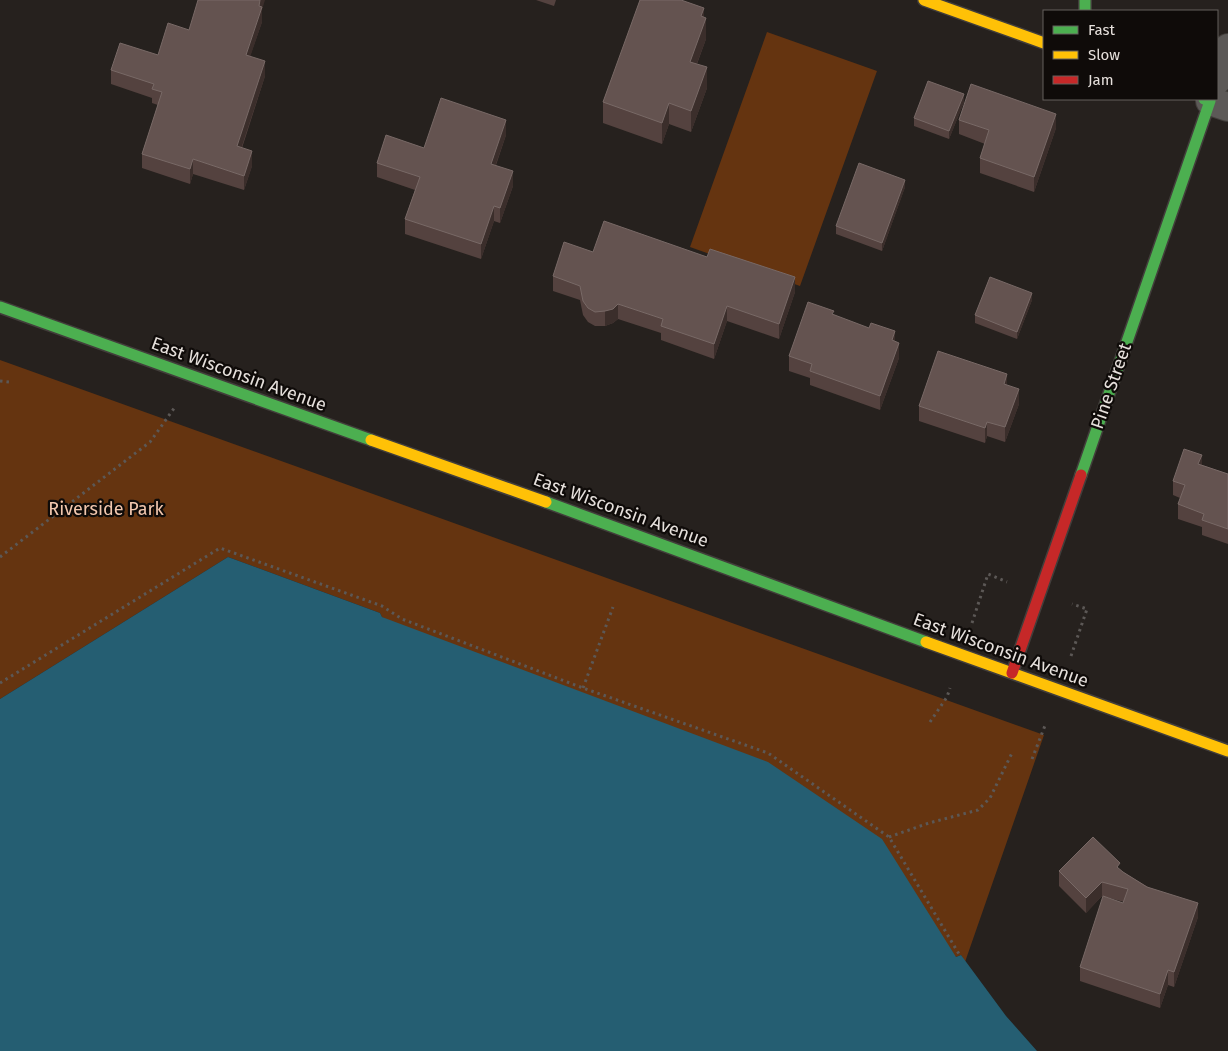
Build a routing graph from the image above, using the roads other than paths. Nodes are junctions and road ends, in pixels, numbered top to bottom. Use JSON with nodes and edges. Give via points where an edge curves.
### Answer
{"nodes":[{"id":1,"x":924,"y":0,"type":"edge"},
{"id":2,"x":1043,"y":43,"type":"edge"},
{"id":3,"x":1228,"y":48,"type":"edge"},
{"id":4,"x":1218,"y":83,"type":"edge"},
{"id":5,"x":1213,"y":100,"type":"edge"},
{"id":6,"x":0,"y":307,"type":"edge"},
{"id":7,"x":1012,"y":673,"type":"junction"},
{"id":8,"x":1228,"y":751,"type":"edge"}],
"edges":[{"from":1,"to":2,"type":"main road"},
{"from":3,"to":4,"type":"street","name":"Pine Street"},
{"from":5,"to":7,"type":"main road","name":"Pine Street"},
{"from":6,"to":7,"type":"main road","name":"East Wisconsin Avenue","via":[[685,552]]},
{"from":7,"to":8,"type":"main road","name":"East Wisconsin Avenue"}]}
